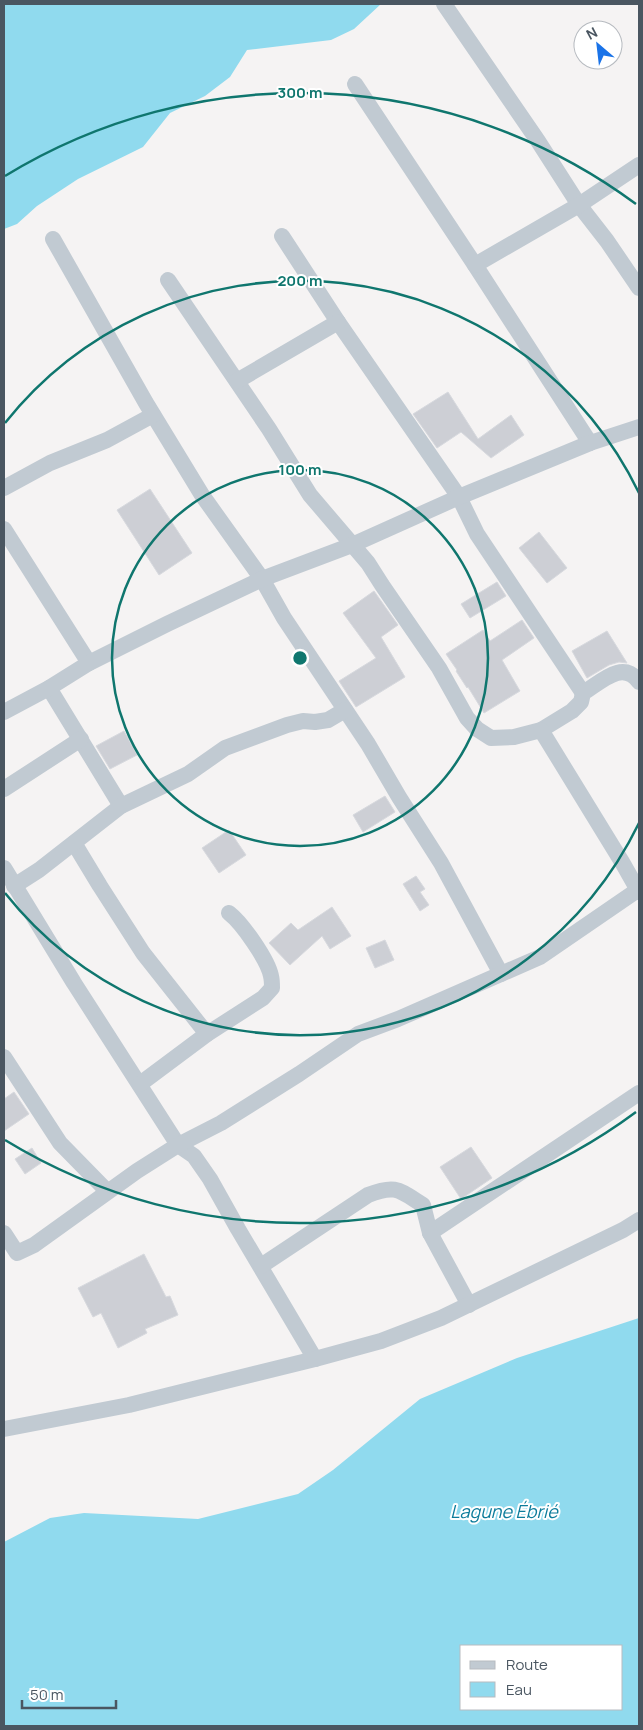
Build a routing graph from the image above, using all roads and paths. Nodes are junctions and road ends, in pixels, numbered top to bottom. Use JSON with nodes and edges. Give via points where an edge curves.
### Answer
{"nodes":[{"id":1,"x":444,"y":4,"type":"edge"},
{"id":2,"x":355,"y":84,"type":"dead end"},
{"id":3,"x":639,"y":164,"type":"edge"},
{"id":4,"x":579,"y":205,"type":"junction"},
{"id":5,"x":282,"y":236,"type":"dead end"},
{"id":6,"x":52,"y":239,"type":"dead end"},
{"id":7,"x":475,"y":266,"type":"junction"},
{"id":8,"x":168,"y":280,"type":"dead end"},
{"id":9,"x":639,"y":288,"type":"edge"},
{"id":10,"x":338,"y":322,"type":"junction"},
{"id":11,"x":237,"y":381,"type":"junction"},
{"id":12,"x":153,"y":415,"type":"junction"},
{"id":13,"x":639,"y":427,"type":"edge"},
{"id":14,"x":590,"y":443,"type":"junction"},
{"id":15,"x":4,"y":488,"type":"edge"},
{"id":16,"x":459,"y":497,"type":"junction"},
{"id":17,"x":4,"y":529,"type":"edge"},
{"id":18,"x":352,"y":545,"type":"junction"},
{"id":19,"x":262,"y":579,"type":"junction"},
{"id":20,"x":89,"y":663,"type":"junction"},
{"id":21,"x":639,"y":682,"type":"edge"},
{"id":22,"x":49,"y":688,"type":"junction"},
{"id":23,"x":583,"y":693,"type":"junction"},
{"id":24,"x":345,"y":710,"type":"junction"},
{"id":25,"x":4,"y":712,"type":"edge"},
{"id":26,"x":541,"y":730,"type":"junction"},
{"id":27,"x":81,"y":738,"type":"junction"},
{"id":28,"x":4,"y":789,"type":"edge"},
{"id":29,"x":121,"y":806,"type":"junction"},
{"id":30,"x":74,"y":843,"type":"junction"},
{"id":31,"x":4,"y":868,"type":"edge"},
{"id":32,"x":14,"y":886,"type":"junction"},
{"id":33,"x":639,"y":890,"type":"edge"},
{"id":34,"x":229,"y":913,"type":"dead end"},
{"id":35,"x":502,"y":974,"type":"junction"},
{"id":36,"x":207,"y":1034,"type":"junction"},
{"id":37,"x":4,"y":1056,"type":"edge"},
{"id":38,"x":140,"y":1084,"type":"junction"},
{"id":39,"x":639,"y":1093,"type":"edge"},
{"id":40,"x":178,"y":1145,"type":"junction"},
{"id":41,"x":107,"y":1191,"type":"junction"},
{"id":42,"x":639,"y":1220,"type":"edge"},
{"id":43,"x":4,"y":1233,"type":"edge"},
{"id":44,"x":430,"y":1233,"type":"junction"},
{"id":45,"x":261,"y":1266,"type":"junction"},
{"id":46,"x":469,"y":1305,"type":"junction"},
{"id":47,"x":315,"y":1359,"type":"junction"},
{"id":48,"x":4,"y":1428,"type":"edge"}],
"edges":[{"from":1,"to":4,"type":"street"},
{"from":2,"to":7,"type":"street"},
{"from":3,"to":4,"type":"street"},
{"from":4,"to":7,"type":"street"},
{"from":4,"to":9,"type":"street"},
{"from":5,"to":10,"type":"street"},
{"from":6,"to":12,"type":"street"},
{"from":7,"to":14,"type":"street"},
{"from":8,"to":11,"type":"street"},
{"from":10,"to":11,"type":"street"},
{"from":10,"to":16,"type":"street"},
{"from":11,"to":18,"type":"street","via":[[310,495]]},
{"from":12,"to":15,"type":"street"},
{"from":12,"to":19,"type":"street","via":[[202,495]]},
{"from":13,"to":14,"type":"street"},
{"from":14,"to":16,"type":"street"},
{"from":16,"to":18,"type":"street"},
{"from":16,"to":23,"type":"street","via":[[477,534]]},
{"from":17,"to":20,"type":"street"},
{"from":18,"to":19,"type":"street"},
{"from":18,"to":26,"type":"street","via":[[368,563],[477,729],[491,738],[514,737]]},
{"from":19,"to":20,"type":"street"},
{"from":19,"to":24,"type":"street"},
{"from":20,"to":22,"type":"street"},
{"from":21,"to":23,"type":"street","via":[[628,671],[619,671]]},
{"from":22,"to":25,"type":"street"},
{"from":22,"to":27,"type":"street"},
{"from":23,"to":26,"type":"street","via":[[581,702],[572,711]]},
{"from":24,"to":29,"type":"street","via":[[328,720],[303,720],[225,748],[188,774]]},
{"from":24,"to":35,"type":"street","via":[[441,863]]},
{"from":26,"to":33,"type":"street"},
{"from":27,"to":28,"type":"street"},
{"from":27,"to":29,"type":"street"},
{"from":29,"to":30,"type":"street"},
{"from":30,"to":32,"type":"street"},
{"from":30,"to":36,"type":"street","via":[[143,953]]},
{"from":31,"to":32,"type":"street"},
{"from":32,"to":38,"type":"street"},
{"from":33,"to":35,"type":"street","via":[[540,957]]},
{"from":34,"to":36,"type":"street","via":[[237,919],[263,957],[272,988],[263,998]]},
{"from":35,"to":40,"type":"street","via":[[358,1034],[221,1123]]},
{"from":36,"to":38,"type":"street"},
{"from":37,"to":41,"type":"street","via":[[60,1143]]},
{"from":38,"to":40,"type":"street"},
{"from":39,"to":44,"type":"street"},
{"from":40,"to":41,"type":"street"},
{"from":40,"to":45,"type":"street","via":[[194,1156],[210,1179]]},
{"from":41,"to":43,"type":"street","via":[[17,1253]]},
{"from":42,"to":46,"type":"street"},
{"from":44,"to":45,"type":"street","via":[[423,1205],[396,1189],[385,1188],[368,1195]]},
{"from":44,"to":46,"type":"street"},
{"from":45,"to":47,"type":"street"},
{"from":46,"to":47,"type":"street","via":[[381,1340]]},
{"from":47,"to":48,"type":"street","via":[[129,1405]]}]}
